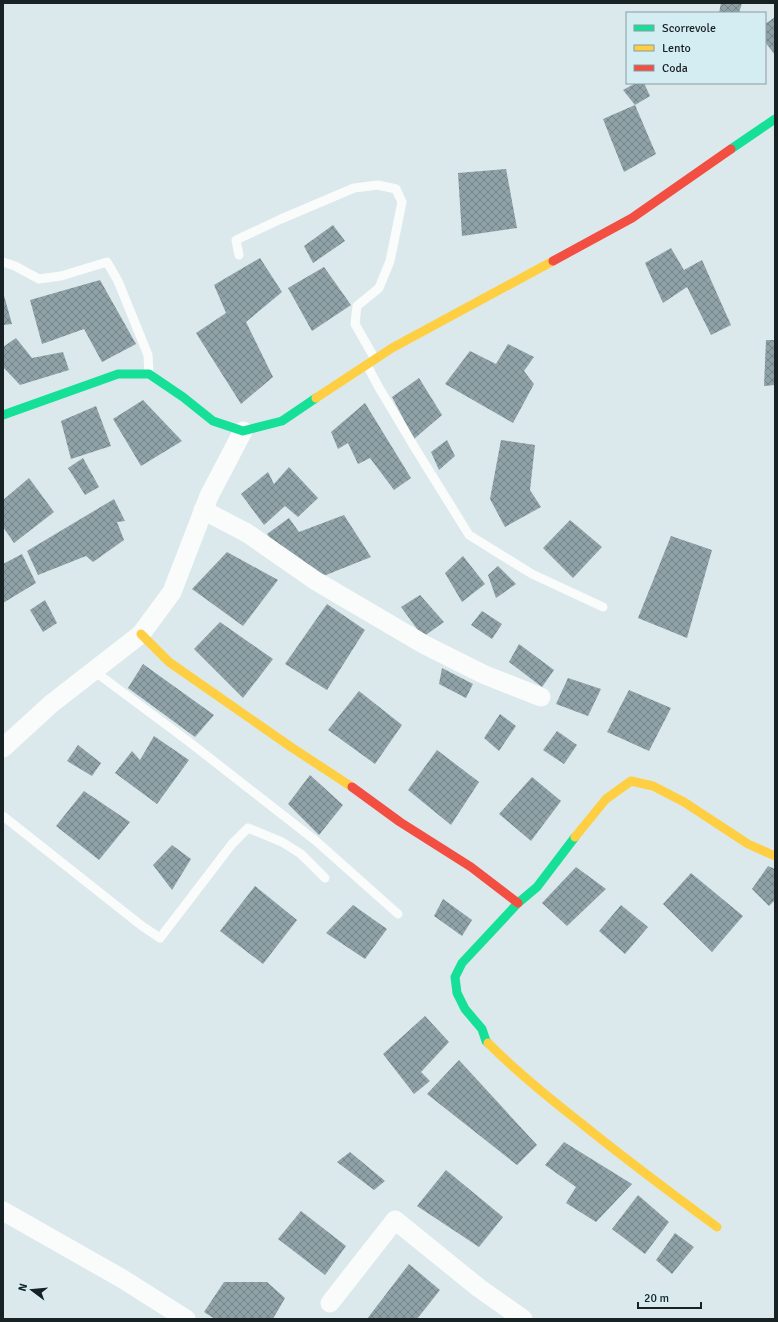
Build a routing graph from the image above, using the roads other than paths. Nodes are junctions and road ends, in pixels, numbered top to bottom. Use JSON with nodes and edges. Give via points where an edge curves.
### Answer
{"nodes":[{"id":1,"x":775,"y":119,"type":"edge"},
{"id":2,"x":239,"y":255,"type":"dead end"},
{"id":3,"x":3,"y":262,"type":"edge"},
{"id":4,"x":375,"y":359,"type":"junction"},
{"id":5,"x":366,"y":365,"type":"junction"},
{"id":6,"x":149,"y":374,"type":"junction"},
{"id":7,"x":3,"y":415,"type":"edge"},
{"id":8,"x":243,"y":431,"type":"junction"},
{"id":9,"x":203,"y":510,"type":"junction"},
{"id":10,"x":603,"y":606,"type":"dead end"},
{"id":11,"x":141,"y":634,"type":"junction"},
{"id":12,"x":94,"y":671,"type":"junction"},
{"id":13,"x":541,"y":697,"type":"dead end"},
{"id":14,"x":3,"y":748,"type":"edge"},
{"id":15,"x":3,"y":816,"type":"edge"},
{"id":16,"x":775,"y":856,"type":"edge"},
{"id":17,"x":325,"y":878,"type":"dead end"},
{"id":18,"x":518,"y":903,"type":"junction"},
{"id":19,"x":398,"y":914,"type":"dead end"},
{"id":20,"x":3,"y":1211,"type":"edge"},
{"id":21,"x":717,"y":1227,"type":"dead end"},
{"id":22,"x":330,"y":1303,"type":"dead end"},
{"id":23,"x":183,"y":1318,"type":"edge"},
{"id":24,"x":522,"y":1319,"type":"edge"}],
"edges":[{"from":1,"to":4,"type":"street","via":[[632,218]]},
{"from":2,"to":4,"type":"lane","via":[[236,240],[310,206],[354,188],[378,185],[396,189],[402,202],[390,261],[379,288],[357,306],[355,324]]},
{"from":3,"to":6,"type":"lane","via":[[39,280],[107,262],[118,281],[148,355]]},
{"from":4,"to":5,"type":"street"},
{"from":5,"to":8,"type":"street","via":[[282,421]]},
{"from":5,"to":10,"type":"lane","via":[[469,534],[532,574]]},
{"from":6,"to":7,"type":"street","via":[[118,374]]},
{"from":6,"to":8,"type":"street","via":[[213,421]]},
{"from":8,"to":9,"type":"street"},
{"from":9,"to":11,"type":"street","via":[[172,592]]},
{"from":9,"to":13,"type":"street","via":[[247,532],[316,581],[425,645],[485,675]]},
{"from":11,"to":12,"type":"street"},
{"from":11,"to":18,"type":"street","via":[[169,662],[400,822],[471,867]]},
{"from":12,"to":14,"type":"street","via":[[51,704]]},
{"from":12,"to":19,"type":"lane","via":[[316,841]]},
{"from":15,"to":17,"type":"lane","via":[[160,938],[232,844],[248,828],[282,842],[301,854]]},
{"from":16,"to":18,"type":"street","via":[[748,844],[684,802],[652,786],[631,781],[606,799],[537,887]]},
{"from":18,"to":21,"type":"street","via":[[462,963],[455,977],[457,993],[465,1009],[482,1029],[486,1041],[506,1062]]},
{"from":20,"to":23,"type":"street","via":[[121,1278]]},
{"from":22,"to":24,"type":"street","via":[[395,1220]]}]}
